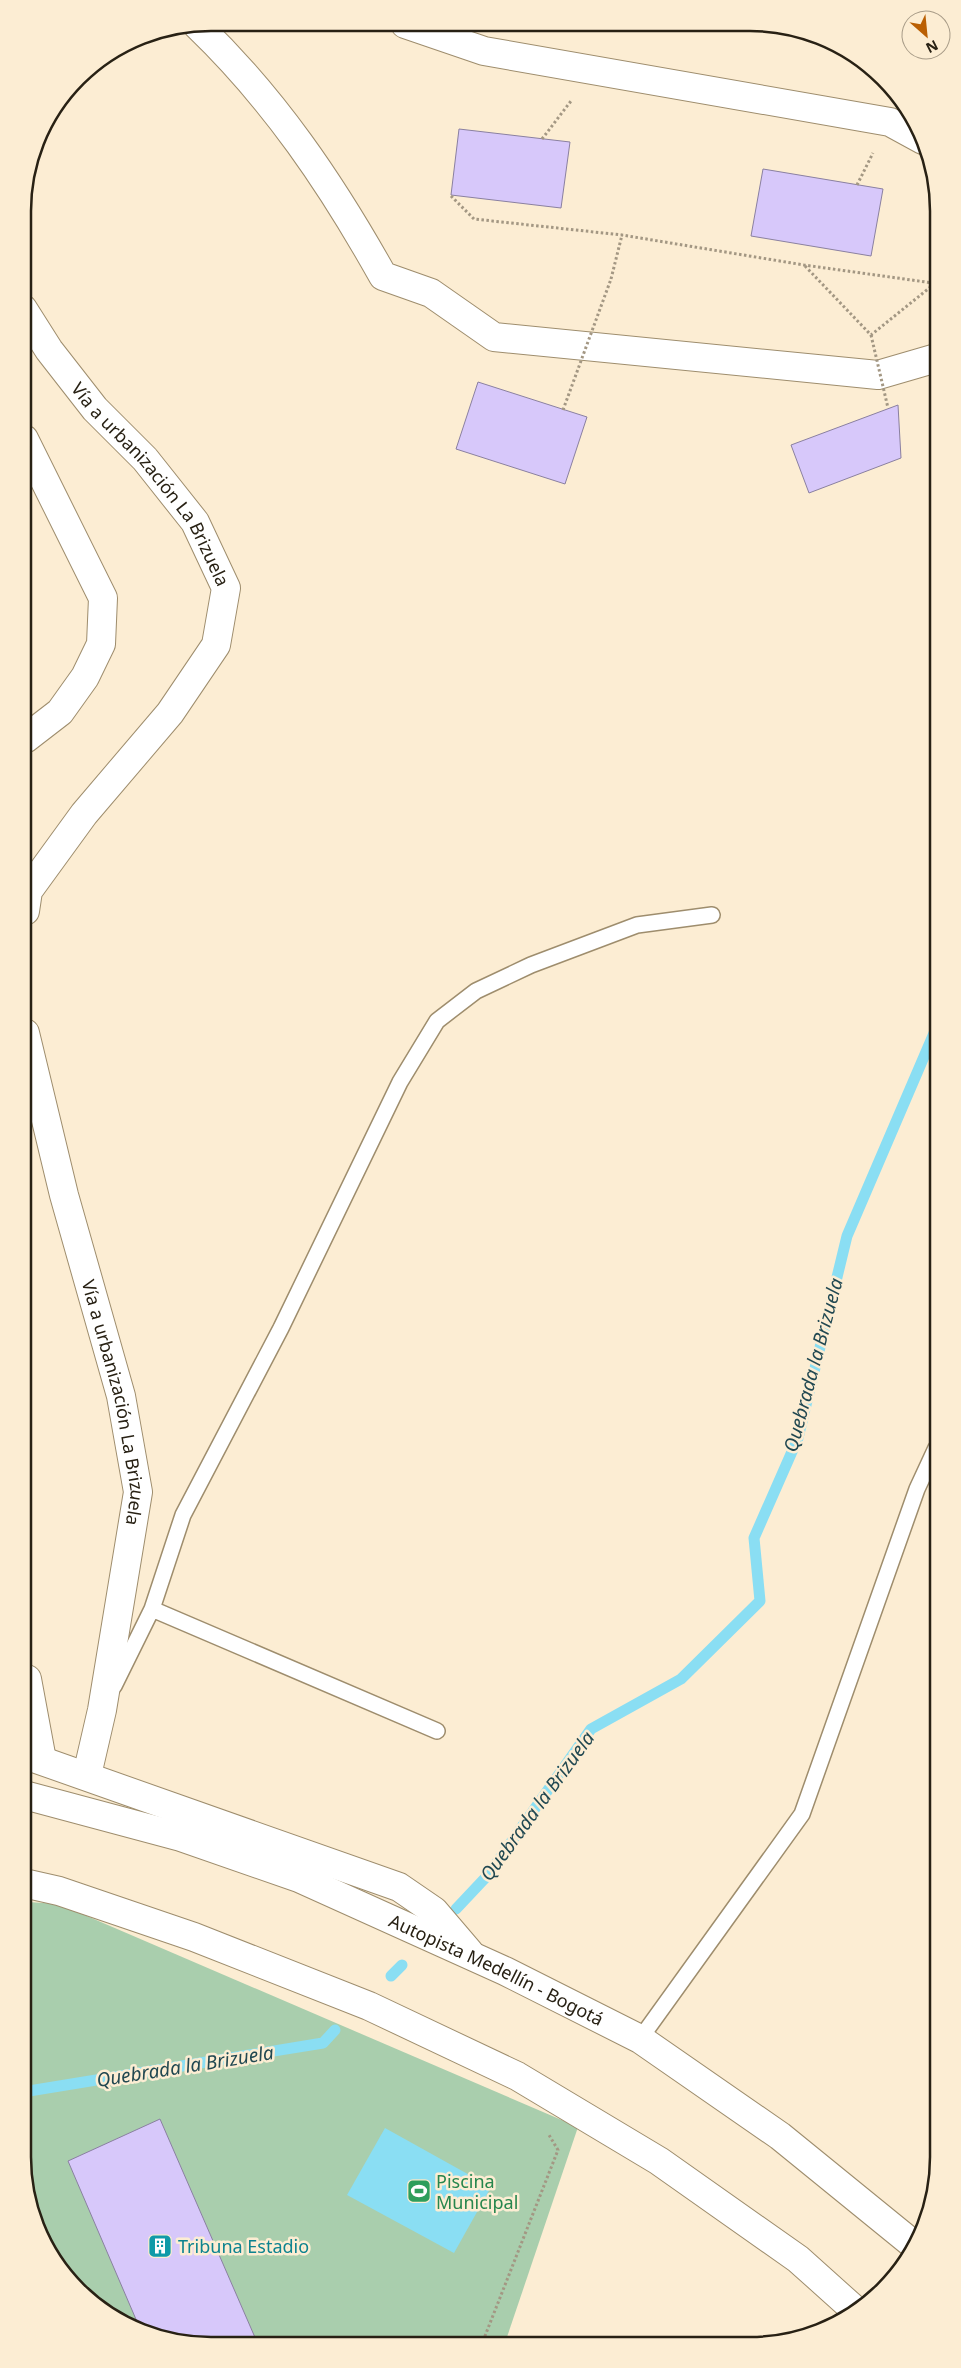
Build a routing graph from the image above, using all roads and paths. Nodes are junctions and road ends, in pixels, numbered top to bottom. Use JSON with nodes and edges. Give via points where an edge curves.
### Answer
{"nodes":[{"id":1,"x":426,"y":31,"type":"edge"},
{"id":2,"x":203,"y":32,"type":"edge"},
{"id":3,"x":594,"y":70,"type":"junction"},
{"id":4,"x":912,"y":134,"type":"edge"},
{"id":5,"x":542,"y":139,"type":"dead end"},
{"id":6,"x":450,"y":196,"type":"dead end"},
{"id":7,"x":622,"y":235,"type":"junction"},
{"id":8,"x":804,"y":265,"type":"junction"},
{"id":9,"x":930,"y":284,"type":"edge"},
{"id":10,"x":930,"y":286,"type":"edge"},
{"id":11,"x":31,"y":322,"type":"edge"},
{"id":12,"x":871,"y":335,"type":"junction"},
{"id":13,"x":930,"y":360,"type":"edge"},
{"id":14,"x":888,"y":408,"type":"dead end"},
{"id":15,"x":562,"y":410,"type":"dead end"},
{"id":16,"x":31,"y":453,"type":"edge"},
{"id":17,"x":31,"y":735,"type":"edge"},
{"id":18,"x":31,"y":887,"type":"edge"},
{"id":19,"x":712,"y":915,"type":"dead end"},
{"id":20,"x":31,"y":1058,"type":"edge"},
{"id":21,"x":930,"y":1461,"type":"edge"},
{"id":22,"x":152,"y":1609,"type":"junction"},
{"id":23,"x":102,"y":1710,"type":"junction"},
{"id":24,"x":31,"y":1718,"type":"edge"},
{"id":25,"x":437,"y":1731,"type":"dead end"},
{"id":26,"x":35,"y":1758,"type":"edge"},
{"id":27,"x":87,"y":1775,"type":"junction"},
{"id":28,"x":31,"y":1797,"type":"edge"},
{"id":29,"x":31,"y":1885,"type":"edge"},
{"id":30,"x":473,"y":1956,"type":"junction"},
{"id":31,"x":640,"y":2039,"type":"junction"},
{"id":32,"x":548,"y":2134,"type":"dead end"},
{"id":33,"x":909,"y":2241,"type":"edge"},
{"id":34,"x":850,"y":2306,"type":"edge"},
{"id":35,"x":485,"y":2337,"type":"edge"}],
"edges":[{"from":1,"to":3,"type":"main road","via":[[484,51]]},
{"from":2,"to":13,"type":"main road","via":[[258,89],[304,148],[346,210],[383,276],[431,293],[494,337],[878,375]]},
{"from":3,"to":4,"type":"main road","via":[[890,122]]},
{"from":3,"to":5,"type":"path"},
{"from":6,"to":7,"type":"path","via":[[474,219]]},
{"from":7,"to":8,"type":"path"},
{"from":7,"to":15,"type":"path","bridge":true,"via":[[611,279]]},
{"from":8,"to":9,"type":"path"},
{"from":8,"to":12,"type":"path"},
{"from":10,"to":12,"type":"path"},
{"from":11,"to":18,"type":"main road","name":"Vía a urbanización La Brizuela","via":[[95,410],[145,459],[195,522],[226,588],[216,645],[170,714],[84,814]]},
{"from":12,"to":14,"type":"path","bridge":true},
{"from":16,"to":17,"type":"main road","via":[[103,598],[101,644],[85,677],[60,712]]},
{"from":19,"to":22,"type":"lane","via":[[636,925],[531,965],[476,992],[437,1021],[400,1082],[281,1328],[183,1515]]},
{"from":20,"to":23,"type":"main road","name":"Vía a urbanización La Brizuela","via":[[64,1195],[121,1396],[138,1492]]},
{"from":21,"to":31,"type":"lane","via":[[917,1489],[802,1814]]},
{"from":22,"to":23,"type":"lane"},
{"from":22,"to":25,"type":"lane"},
{"from":23,"to":27,"type":"main road","name":"Vía a urbanización La Brizuela"},
{"from":24,"to":26,"type":"main road"},
{"from":26,"to":27,"type":"main road"},
{"from":27,"to":30,"type":"main road","via":[[399,1887],[434,1911]]},
{"from":28,"to":30,"type":"main road","name":"Autopista Medellín - Bogotá","via":[[181,1837],[299,1878]]},
{"from":29,"to":34,"type":"main road","via":[[59,1891],[194,1937],[369,2006],[516,2076],[659,2161],[798,2259]]},
{"from":30,"to":31,"type":"main road","name":"Autopista Medellín - Bogotá"},
{"from":31,"to":33,"type":"main road","name":"Autopista Medellín - Bogotá","via":[[780,2136]]},
{"from":32,"to":35,"type":"path","via":[[558,2150]]}]}
